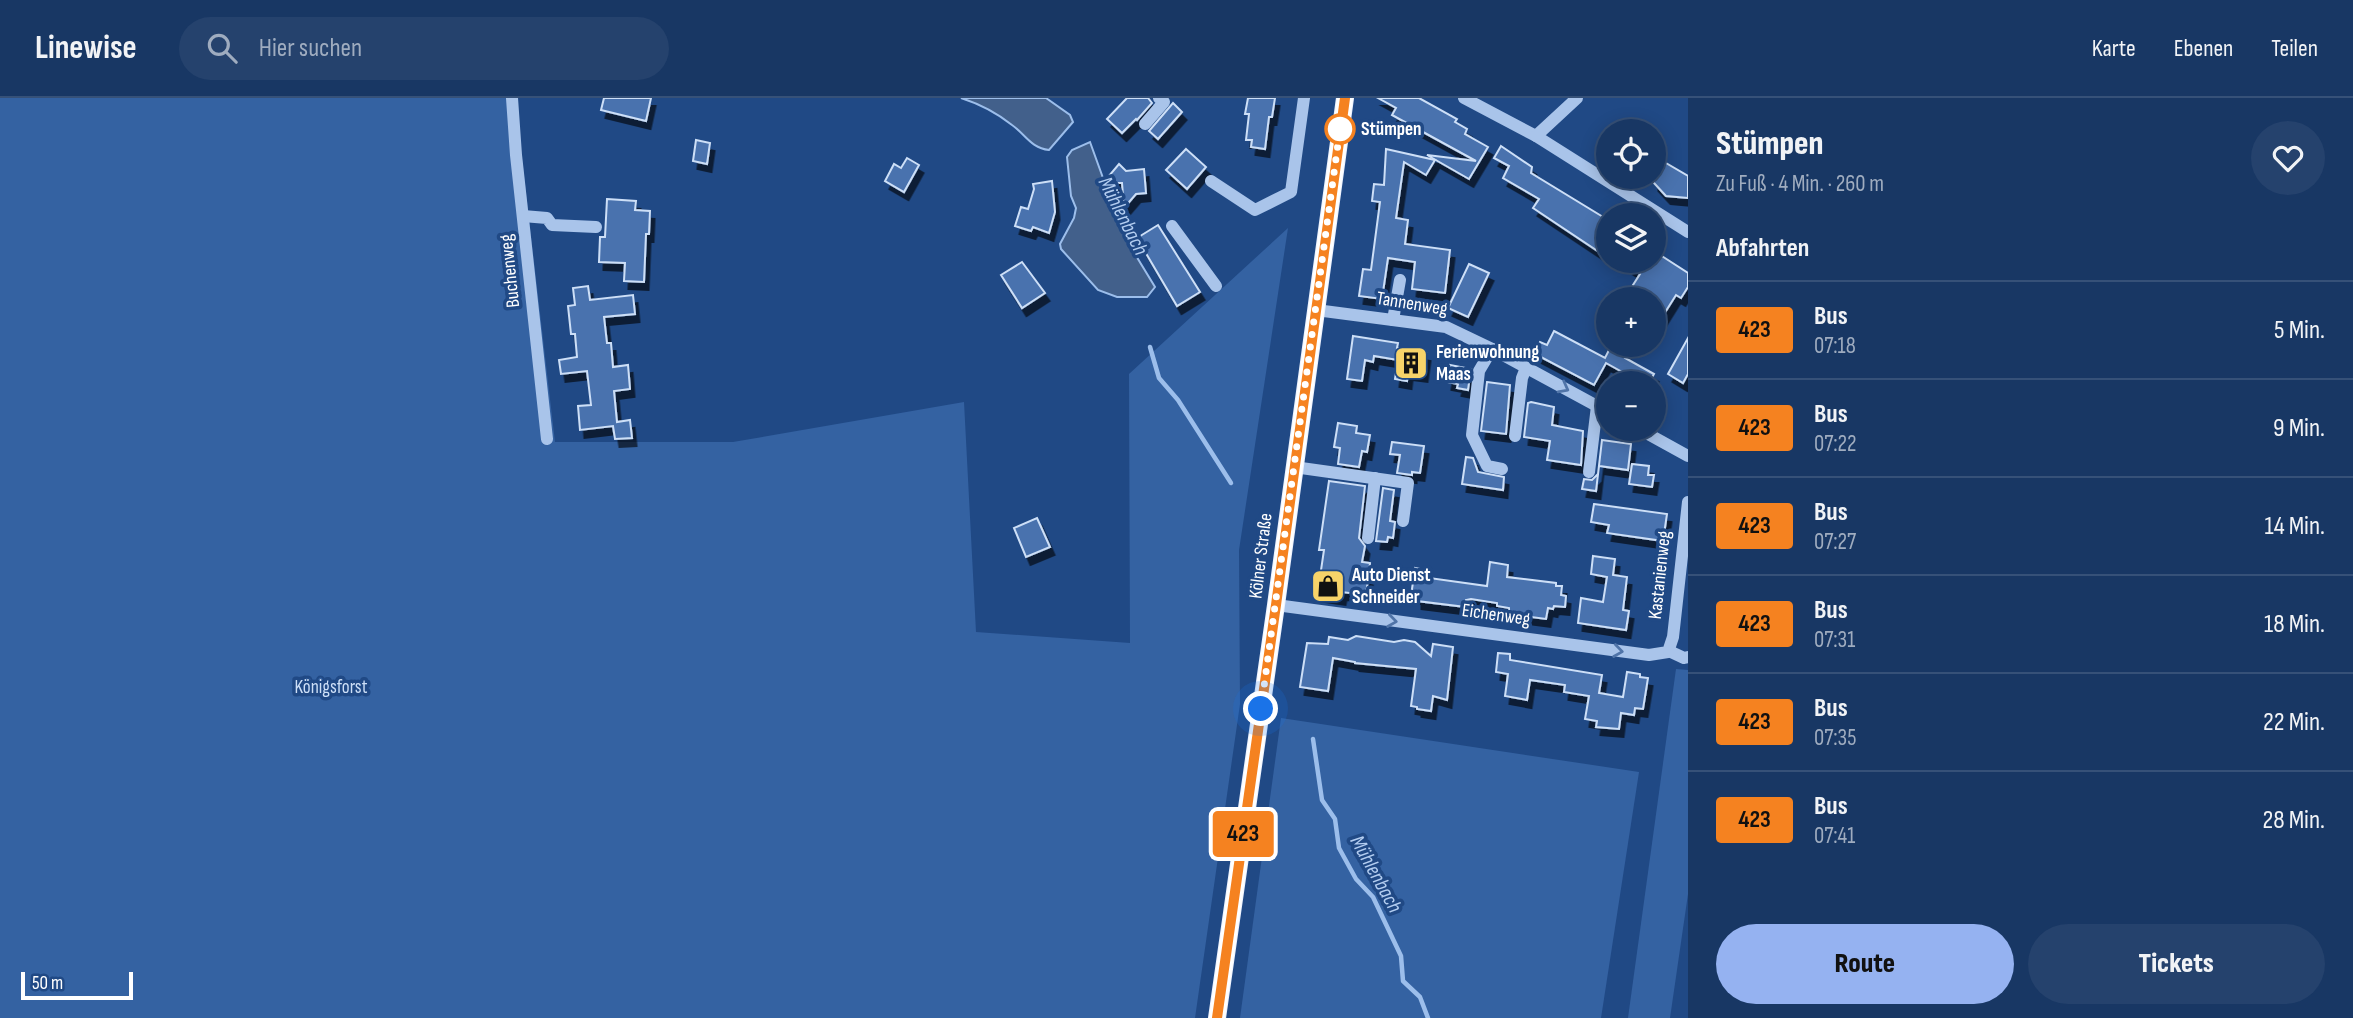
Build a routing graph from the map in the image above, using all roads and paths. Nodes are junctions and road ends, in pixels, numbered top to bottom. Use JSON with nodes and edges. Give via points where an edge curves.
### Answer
{"nodes":[{"id":1,"x":512,"y":98,"type":"edge"},
{"id":2,"x":1159,"y":98,"type":"edge"},
{"id":3,"x":1304,"y":98,"type":"edge"},
{"id":4,"x":1345,"y":98,"type":"edge"},
{"id":5,"x":1464,"y":98,"type":"edge"},
{"id":6,"x":1577,"y":98,"type":"edge"},
{"id":7,"x":1145,"y":124,"type":"dead end"},
{"id":8,"x":1536,"y":136,"type":"junction"},
{"id":9,"x":1211,"y":181,"type":"dead end"},
{"id":10,"x":523,"y":216,"type":"junction"},
{"id":11,"x":1172,"y":226,"type":"dead end"},
{"id":12,"x":596,"y":227,"type":"dead end"},
{"id":13,"x":1688,"y":232,"type":"edge"},
{"id":14,"x":1400,"y":280,"type":"dead end"},
{"id":15,"x":1216,"y":286,"type":"dead end"},
{"id":16,"x":1316,"y":310,"type":"junction"},
{"id":17,"x":1393,"y":320,"type":"junction"},
{"id":18,"x":1492,"y":349,"type":"junction"},
{"id":19,"x":1526,"y":368,"type":"junction"},
{"id":20,"x":1596,"y":406,"type":"edge"},
{"id":21,"x":1515,"y":436,"type":"dead end"},
{"id":22,"x":1596,"y":438,"type":"edge"},
{"id":23,"x":547,"y":439,"type":"dead end"},
{"id":24,"x":1661,"y":441,"type":"edge"},
{"id":25,"x":1688,"y":456,"type":"edge"},
{"id":26,"x":1294,"y":463,"type":"junction"},
{"id":27,"x":1502,"y":469,"type":"dead end"},
{"id":28,"x":1389,"y":472,"type":"dead end"},
{"id":29,"x":1589,"y":472,"type":"dead end"},
{"id":30,"x":1376,"y":478,"type":"junction"},
{"id":31,"x":1687,"y":511,"type":"edge"},
{"id":32,"x":1403,"y":521,"type":"dead end"},
{"id":33,"x":1368,"y":538,"type":"dead end"},
{"id":34,"x":1276,"y":605,"type":"junction"},
{"id":35,"x":1669,"y":652,"type":"junction"},
{"id":36,"x":1688,"y":657,"type":"edge"},
{"id":37,"x":1217,"y":1018,"type":"edge"}],
"edges":[{"from":1,"to":10,"type":"street","name":"Buchenweg"},
{"from":2,"to":7,"type":"street","via":[[1164,102]]},
{"from":3,"to":9,"type":"street","via":[[1291,192],[1255,210]]},
{"from":4,"to":16,"type":"main road","name":"Kölner Straße"},
{"from":5,"to":8,"type":"street"},
{"from":6,"to":8,"type":"street"},
{"from":8,"to":13,"type":"street"},
{"from":10,"to":12,"type":"street","via":[[547,218],[552,225]]},
{"from":10,"to":23,"type":"street","name":"Buchenweg"},
{"from":11,"to":15,"type":"street"},
{"from":14,"to":17,"type":"street"},
{"from":16,"to":17,"type":"street","name":"Tannenweg"},
{"from":16,"to":26,"type":"main road","name":"Kölner Straße"},
{"from":17,"to":18,"type":"street","name":"Tannenweg","via":[[1446,327]]},
{"from":18,"to":19,"type":"street","name":"Tannenweg"},
{"from":18,"to":27,"type":"street","via":[[1479,371],[1472,435],[1487,466]]},
{"from":19,"to":20,"type":"street","name":"Tannenweg","one_way":true},
{"from":19,"to":21,"type":"street"},
{"from":22,"to":29,"type":"street"},
{"from":24,"to":25,"type":"street"},
{"from":26,"to":28,"type":"street"},
{"from":26,"to":30,"type":"street"},
{"from":26,"to":34,"type":"main road","name":"Kölner Straße"},
{"from":30,"to":32,"type":"street","via":[[1408,483]]},
{"from":30,"to":33,"type":"street"},
{"from":31,"to":35,"type":"street","name":"Kastanienweg"},
{"from":34,"to":35,"type":"street","name":"Eichenweg","one_way":true,"via":[[1649,656]]},
{"from":34,"to":37,"type":"main road","name":"Kölner Straße"},
{"from":35,"to":36,"type":"street"}]}
